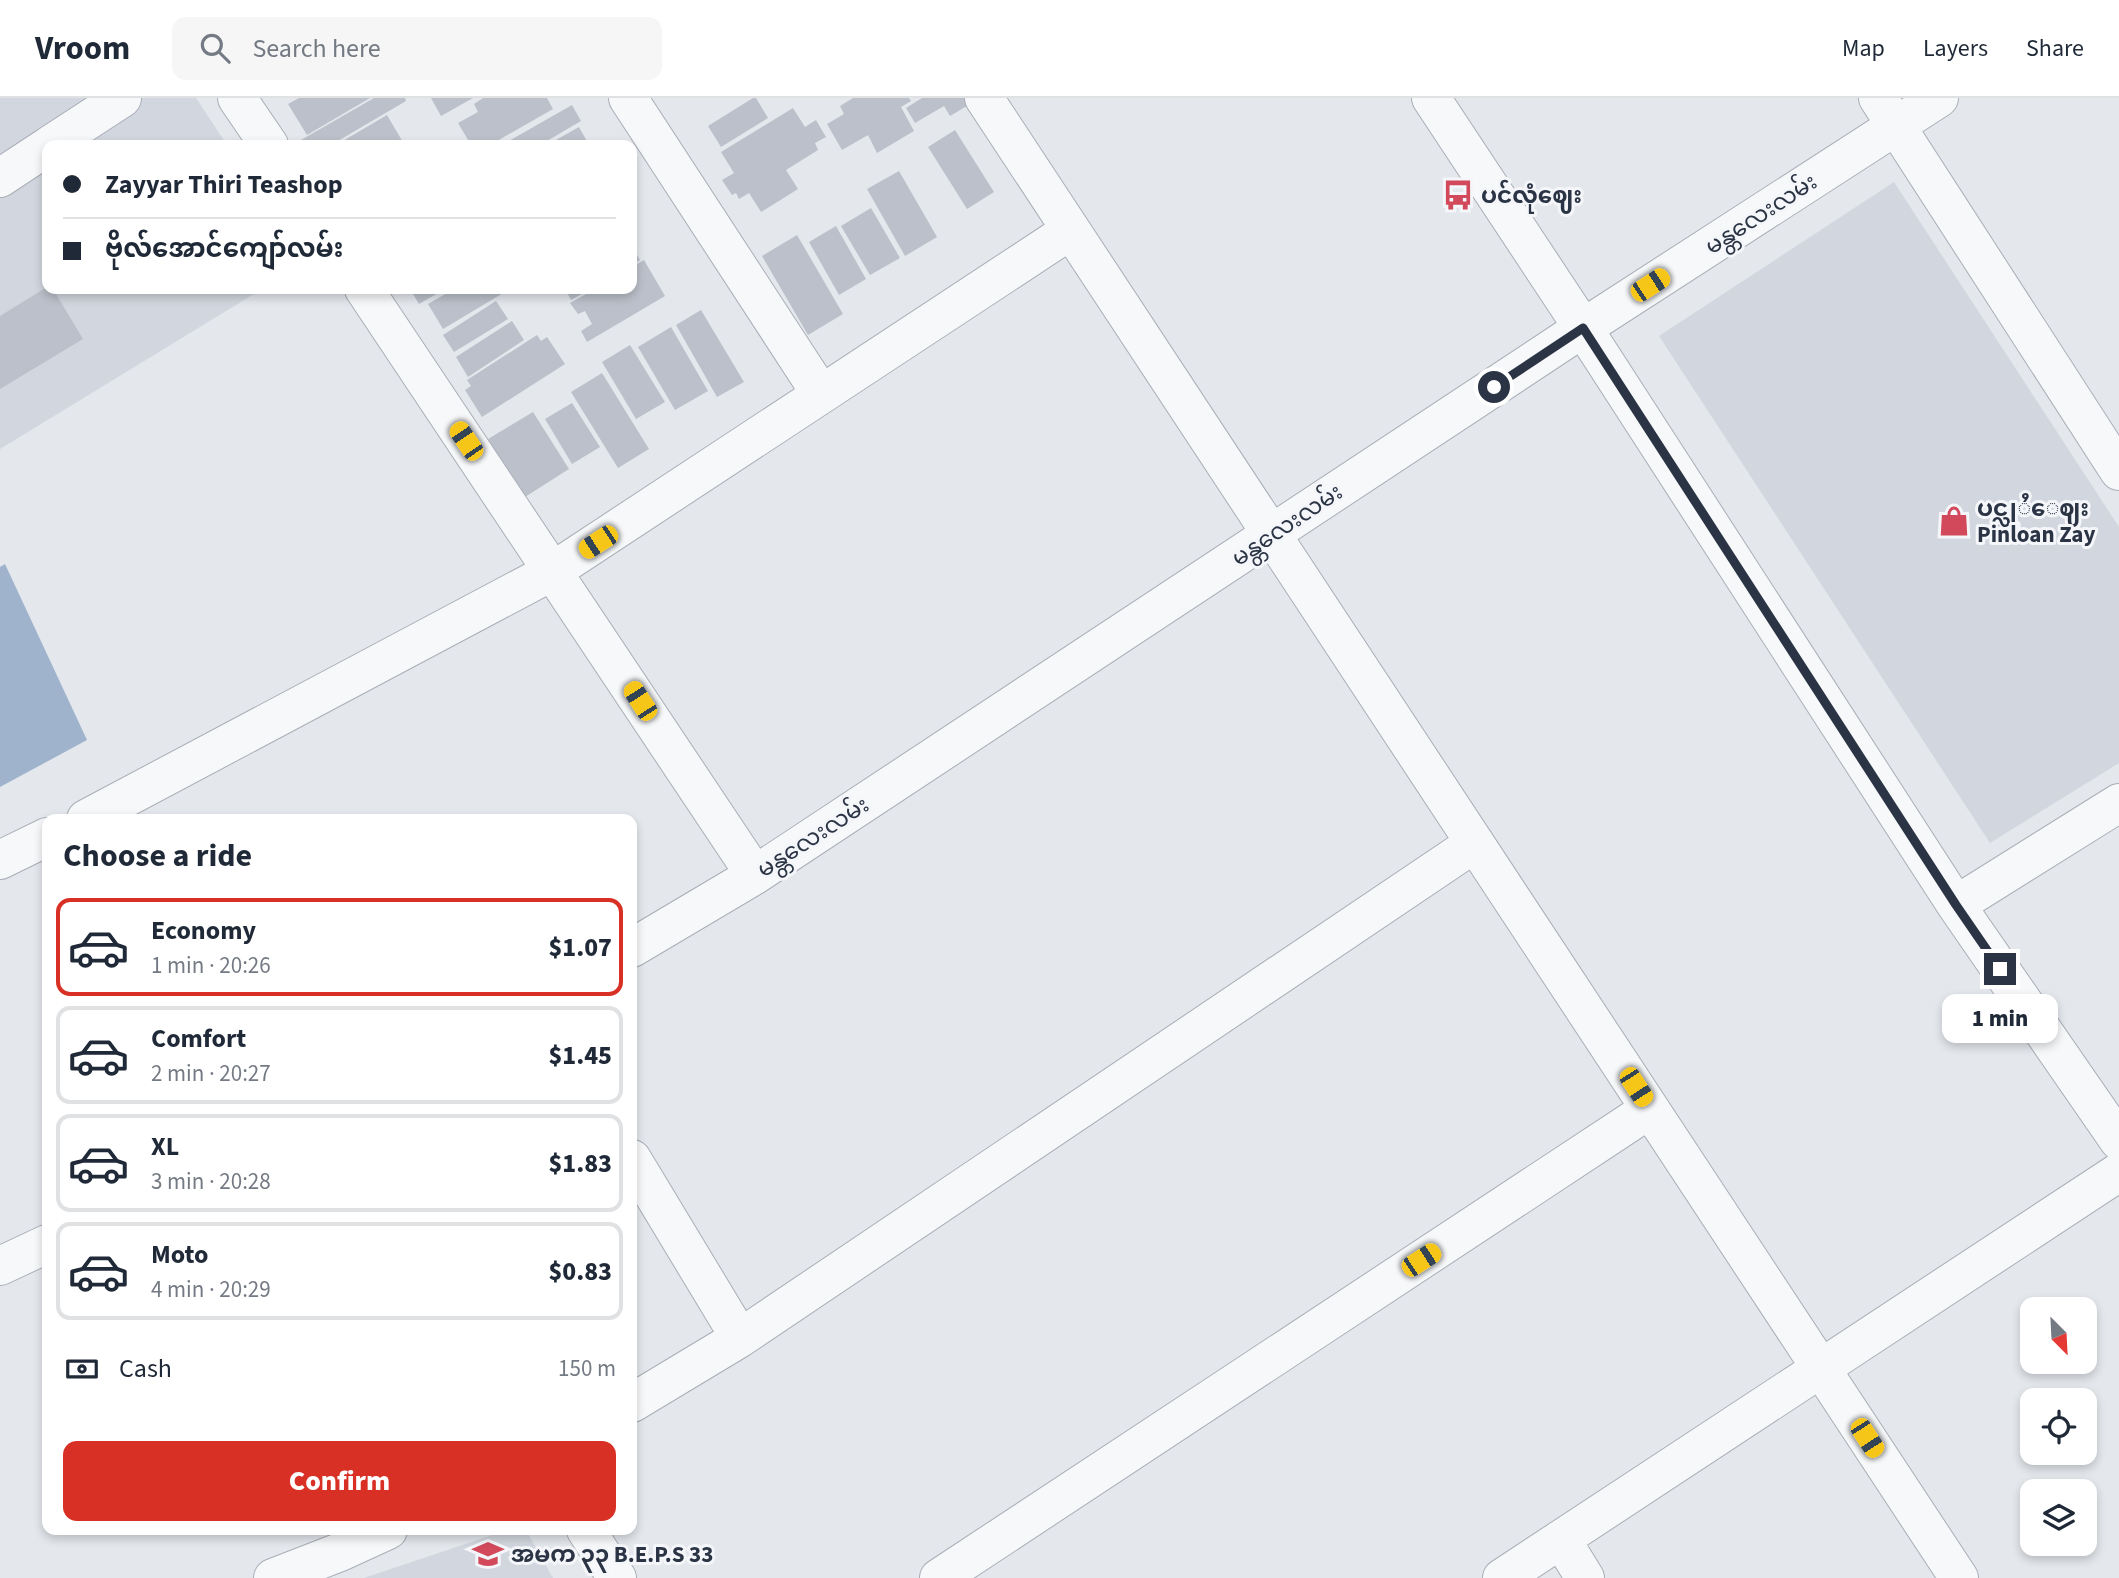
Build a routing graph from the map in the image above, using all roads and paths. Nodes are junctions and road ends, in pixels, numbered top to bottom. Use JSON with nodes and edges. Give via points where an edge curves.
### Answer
{"nodes":[{"id":1,"x":122,"y":98,"type":"edge"},
{"id":2,"x":237,"y":98,"type":"edge"},
{"id":3,"x":628,"y":98,"type":"edge"},
{"id":4,"x":984,"y":98,"type":"edge"},
{"id":5,"x":1431,"y":98,"type":"edge"},
{"id":6,"x":1939,"y":98,"type":"edge"},
{"id":7,"x":1887,"y":112,"type":"edge"},
{"id":8,"x":58,"y":140,"type":"edge"},
{"id":9,"x":266,"y":140,"type":"edge"},
{"id":10,"x":42,"y":151,"type":"edge"},
{"id":11,"x":0,"y":178,"type":"edge"},
{"id":12,"x":1071,"y":230,"type":"junction"},
{"id":13,"x":367,"y":294,"type":"edge"},
{"id":14,"x":1583,"y":328,"type":"junction"},
{"id":15,"x":821,"y":394,"type":"junction"},
{"id":16,"x":2106,"y":423,"type":"edge"},
{"id":17,"x":2119,"y":471,"type":"edge"},
{"id":18,"x":1272,"y":535,"type":"junction"},
{"id":19,"x":553,"y":571,"type":"junction"},
{"id":20,"x":2119,"y":803,"type":"edge"},
{"id":21,"x":95,"y":814,"type":"edge"},
{"id":22,"x":42,"y":839,"type":"edge"},
{"id":23,"x":1475,"y":843,"type":"junction"},
{"id":24,"x":0,"y":860,"type":"edge"},
{"id":25,"x":755,"y":875,"type":"junction"},
{"id":26,"x":1956,"y":905,"type":"junction"},
{"id":27,"x":637,"y":945,"type":"edge"},
{"id":28,"x":1650,"y":1109,"type":"junction"},
{"id":29,"x":2119,"y":1141,"type":"edge"},
{"id":30,"x":637,"y":1167,"type":"edge"},
{"id":31,"x":2119,"y":1172,"type":"edge"},
{"id":32,"x":42,"y":1246,"type":"edge"},
{"id":33,"x":0,"y":1266,"type":"edge"},
{"id":34,"x":740,"y":1338,"type":"junction"},
{"id":35,"x":1821,"y":1368,"type":"junction"},
{"id":36,"x":637,"y":1400,"type":"edge"},
{"id":37,"x":377,"y":1535,"type":"edge"},
{"id":38,"x":589,"y":1535,"type":"edge"},
{"id":39,"x":1561,"y":1539,"type":"junction"},
{"id":40,"x":273,"y":1578,"type":"edge"},
{"id":41,"x":617,"y":1578,"type":"edge"},
{"id":42,"x":939,"y":1578,"type":"edge"},
{"id":43,"x":1502,"y":1578,"type":"edge"},
{"id":44,"x":1585,"y":1578,"type":"edge"},
{"id":45,"x":1959,"y":1578,"type":"edge"}],
"edges":[{"from":1,"to":8,"type":"street"},
{"from":2,"to":9,"type":"street"},
{"from":3,"to":15,"type":"street"},
{"from":4,"to":12,"type":"street"},
{"from":5,"to":14,"type":"street"},
{"from":6,"to":7,"type":"street","name":"မန္တလေးလမ်း"},
{"from":7,"to":14,"type":"street","name":"မန္တလေးလမ်း"},
{"from":7,"to":16,"type":"street"},
{"from":10,"to":11,"type":"street"},
{"from":12,"to":15,"type":"street"},
{"from":12,"to":18,"type":"street"},
{"from":13,"to":19,"type":"street"},
{"from":14,"to":18,"type":"street","name":"မန္တလေးလမ်း"},
{"from":14,"to":26,"type":"street"},
{"from":15,"to":19,"type":"street"},
{"from":16,"to":17,"type":"street"},
{"from":18,"to":23,"type":"street"},
{"from":18,"to":25,"type":"street","name":"မန္တလေးလမ်း"},
{"from":19,"to":21,"type":"street"},
{"from":19,"to":25,"type":"street"},
{"from":20,"to":26,"type":"street"},
{"from":22,"to":24,"type":"street"},
{"from":23,"to":28,"type":"street"},
{"from":23,"to":34,"type":"street"},
{"from":25,"to":27,"type":"street","name":"မန္တလေးလမ်း"},
{"from":26,"to":29,"type":"street"},
{"from":28,"to":35,"type":"street"},
{"from":28,"to":42,"type":"street"},
{"from":30,"to":34,"type":"street"},
{"from":31,"to":35,"type":"street"},
{"from":32,"to":33,"type":"street"},
{"from":34,"to":36,"type":"street"},
{"from":35,"to":39,"type":"street"},
{"from":35,"to":45,"type":"street"},
{"from":37,"to":40,"type":"street"},
{"from":38,"to":41,"type":"street"},
{"from":39,"to":43,"type":"street"},
{"from":39,"to":44,"type":"street"}]}
